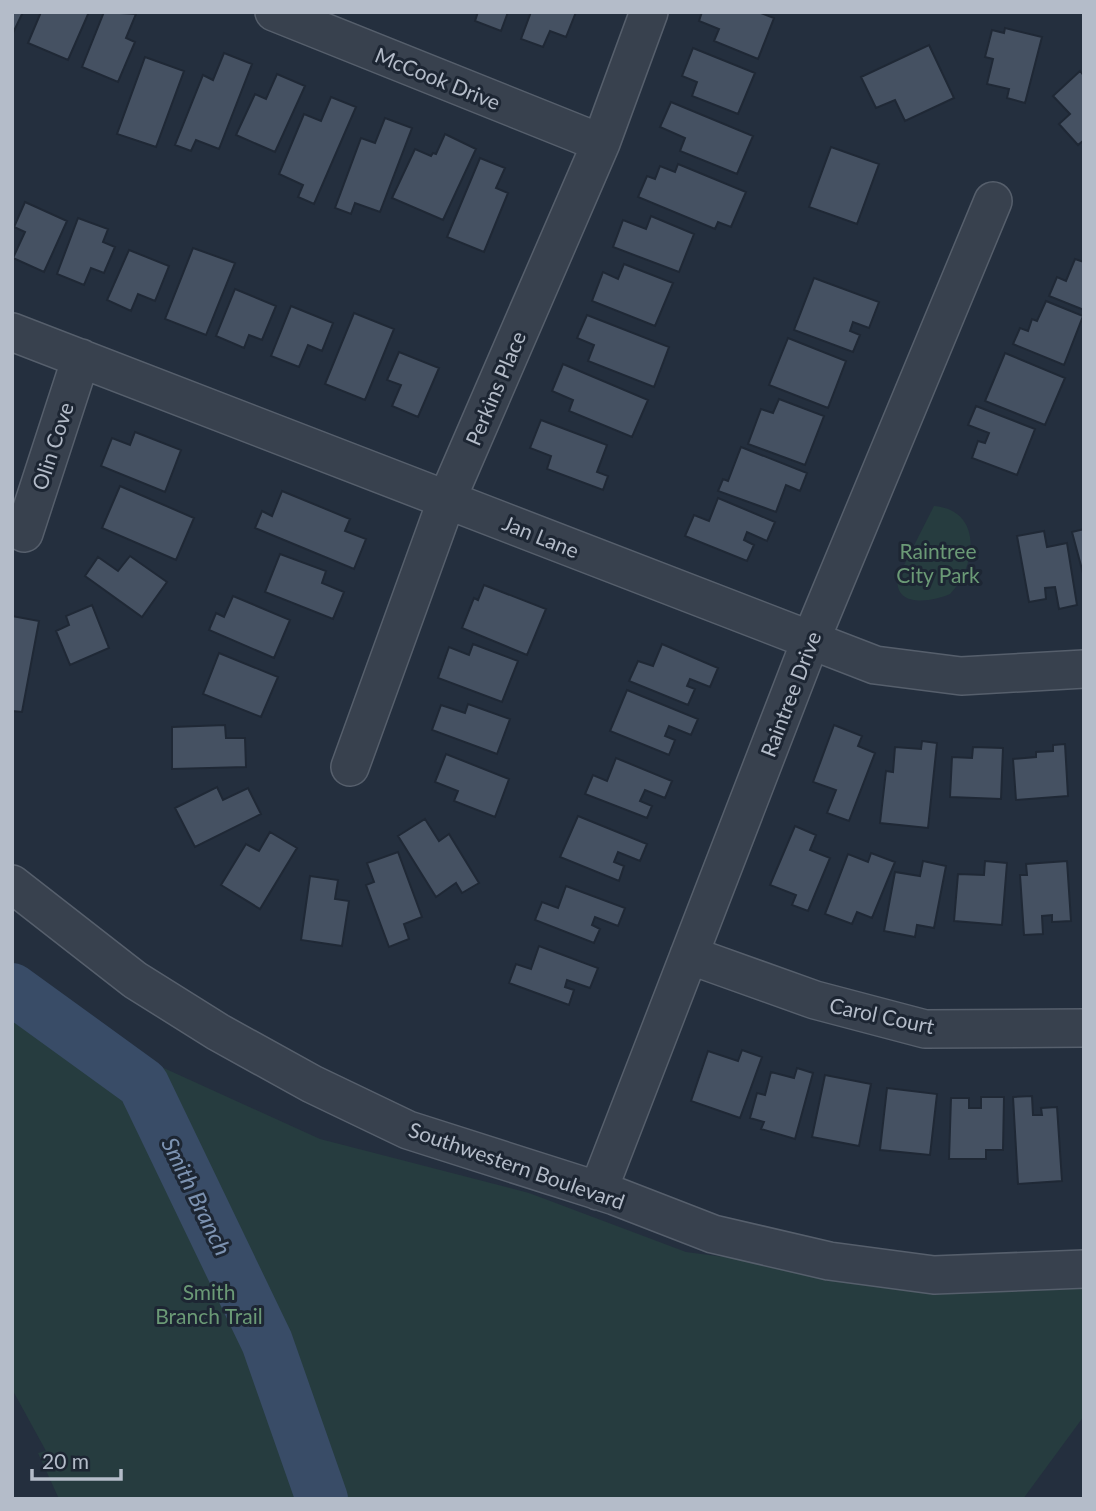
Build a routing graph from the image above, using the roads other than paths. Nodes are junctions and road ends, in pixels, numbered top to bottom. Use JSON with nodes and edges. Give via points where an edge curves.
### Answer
{"nodes":[{"id":1,"x":274,"y":12,"type":"edge"},
{"id":2,"x":649,"y":12,"type":"edge"},
{"id":3,"x":601,"y":144,"type":"junction"},
{"id":4,"x":993,"y":201,"type":"dead end"},
{"id":5,"x":12,"y":332,"type":"edge"},
{"id":6,"x":81,"y":358,"type":"junction"},
{"id":7,"x":447,"y":499,"type":"junction"},
{"id":8,"x":24,"y":533,"type":"dead end"},
{"id":9,"x":810,"y":642,"type":"junction"},
{"id":10,"x":1084,"y":669,"type":"edge"},
{"id":11,"x":350,"y":767,"type":"dead end"},
{"id":12,"x":12,"y":884,"type":"edge"},
{"id":13,"x":689,"y":955,"type":"junction"},
{"id":14,"x":1084,"y":1028,"type":"edge"},
{"id":15,"x":598,"y":1191,"type":"junction"},
{"id":16,"x":1084,"y":1269,"type":"edge"}],
"edges":[{"from":1,"to":3,"type":"street","name":"McCook Drive"},
{"from":2,"to":3,"type":"street","name":"Perkins Place"},
{"from":3,"to":7,"type":"street","name":"Perkins Place"},
{"from":4,"to":9,"type":"street","name":"Raintree Drive"},
{"from":5,"to":6,"type":"street","name":"Jan Lane"},
{"from":6,"to":7,"type":"street","name":"Jan Lane"},
{"from":6,"to":8,"type":"street","name":"Olin Cove"},
{"from":7,"to":9,"type":"street","name":"Jan Lane"},
{"from":7,"to":11,"type":"street","name":"Perkins Place"},
{"from":9,"to":10,"type":"street","name":"Jan Lane","via":[[875,665],[961,676]]},
{"from":9,"to":13,"type":"street","name":"Raintree Drive"},
{"from":12,"to":15,"type":"street","name":"Southwestern Boulevard","via":[[135,980],[312,1084],[408,1130]]},
{"from":13,"to":14,"type":"street","name":"Carol Court","via":[[815,1000],[925,1029]]},
{"from":13,"to":15,"type":"street","name":"Raintree Drive"},
{"from":15,"to":16,"type":"street","name":"Southwestern Boulevard","via":[[713,1234],[829,1261],[934,1275]]}]}
